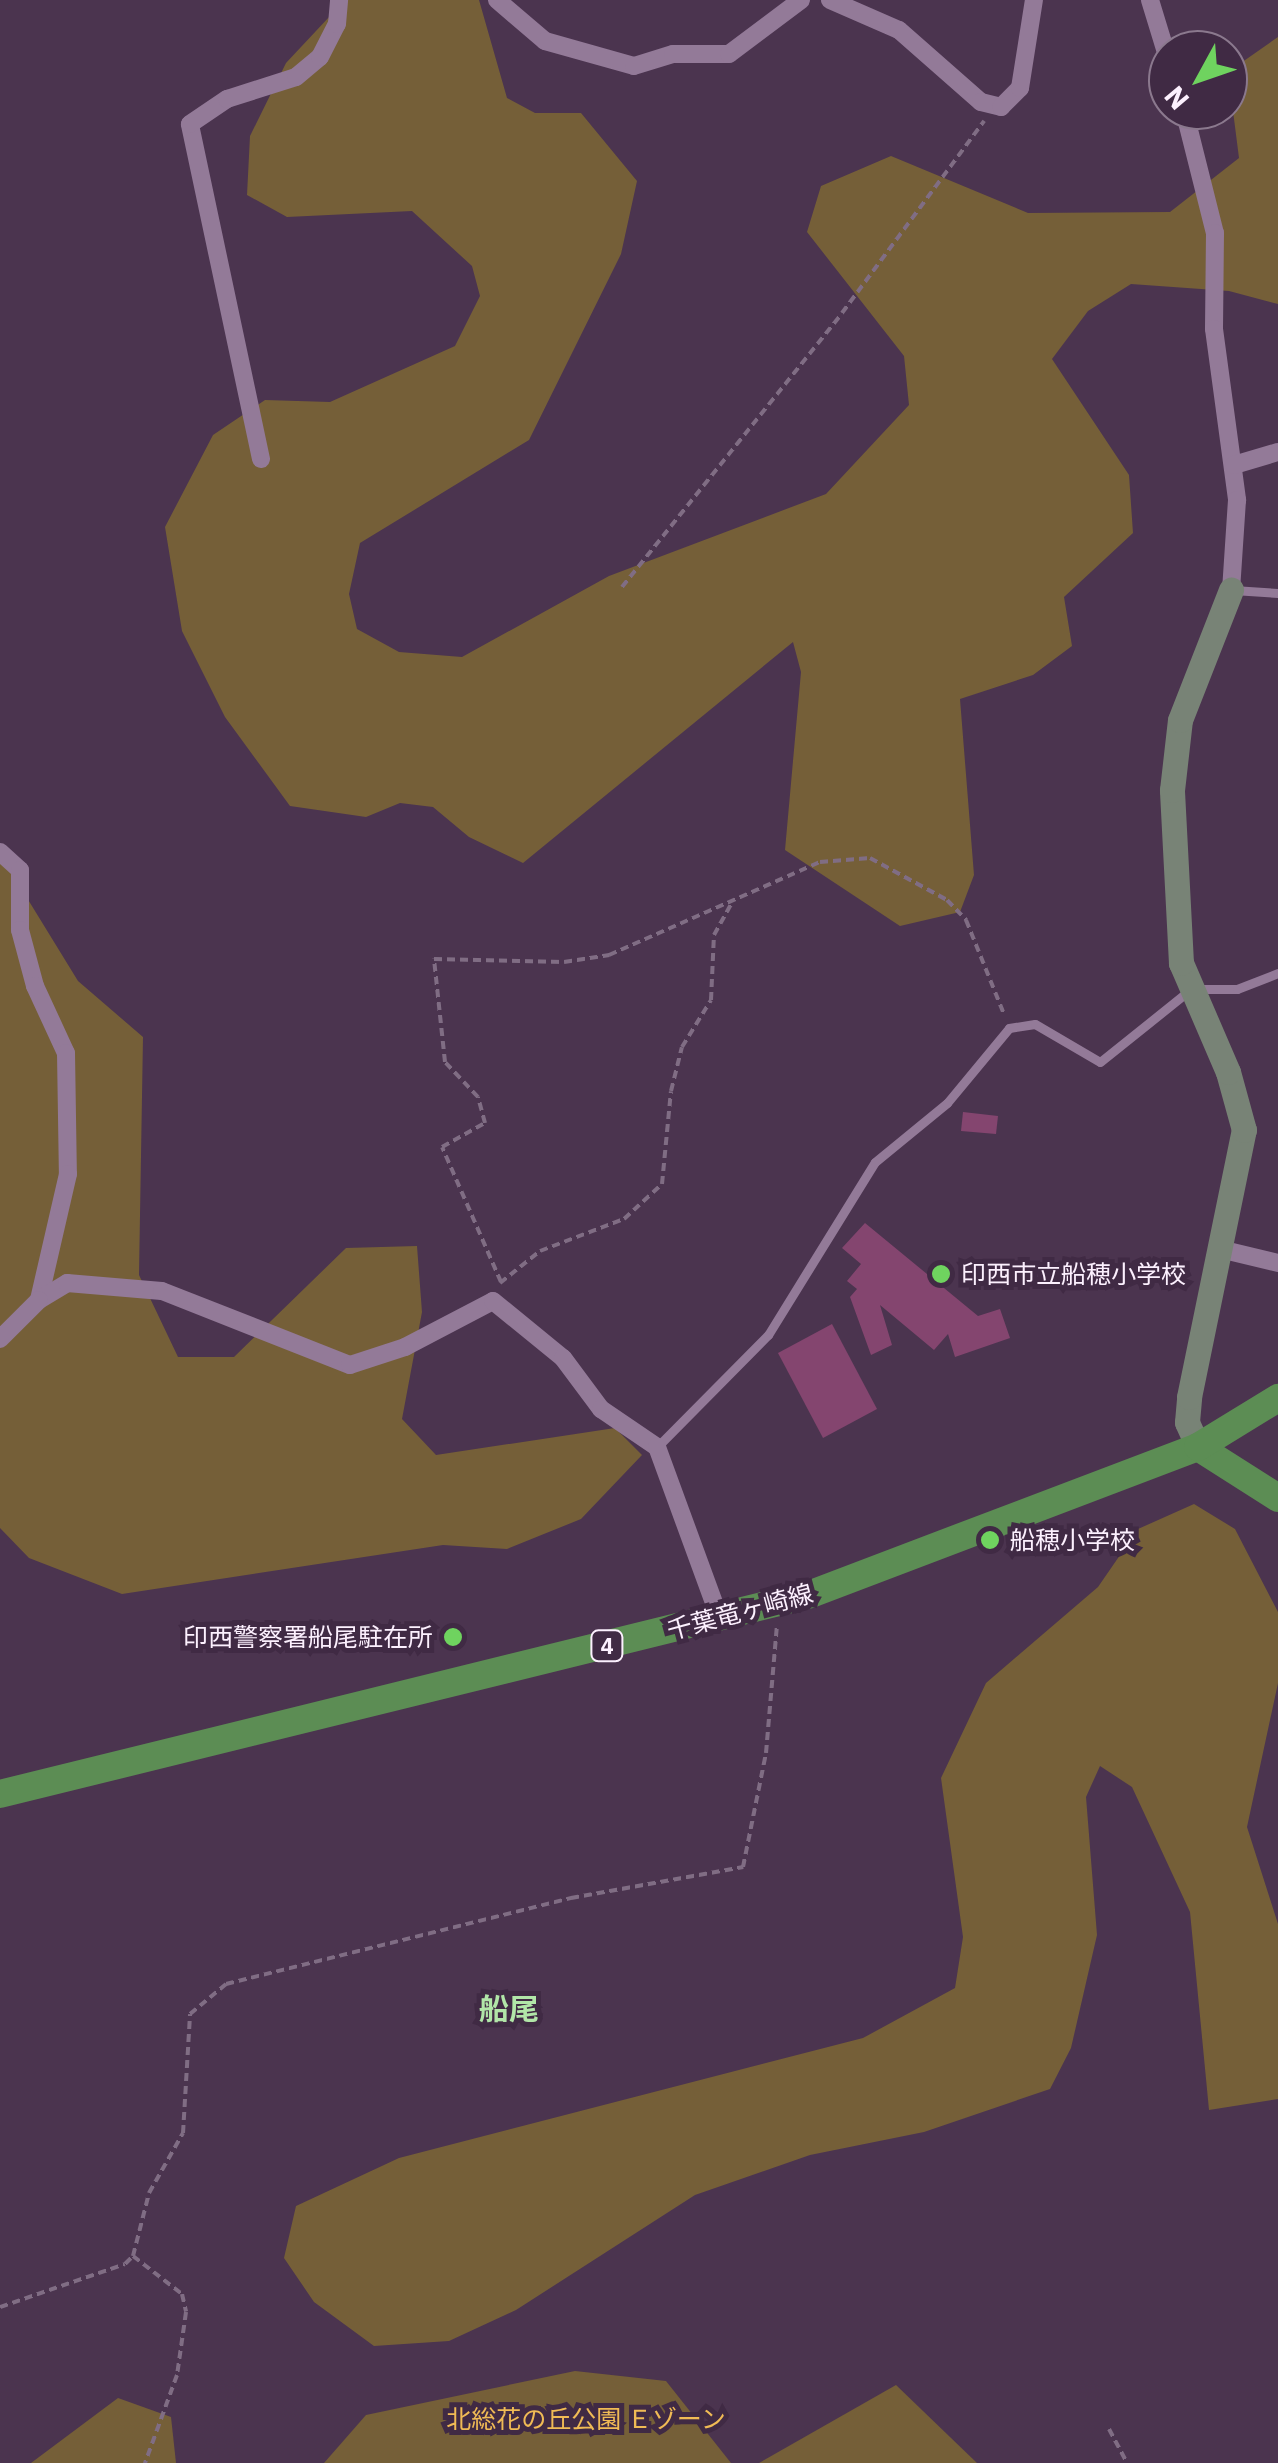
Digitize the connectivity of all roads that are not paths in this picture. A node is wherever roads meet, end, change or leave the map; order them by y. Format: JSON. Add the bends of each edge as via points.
{"nodes":[{"id":1,"x":338,"y":0,"type":"edge"},
{"id":2,"x":497,"y":0,"type":"edge"},
{"id":3,"x":800,"y":0,"type":"edge"},
{"id":4,"x":830,"y":0,"type":"edge"},
{"id":5,"x":1034,"y":0,"type":"edge"},
{"id":6,"x":1144,"y":1,"type":"edge"},
{"id":7,"x":1156,"y":30,"type":"edge"},
{"id":8,"x":1189,"y":130,"type":"edge"},
{"id":9,"x":1278,"y":452,"type":"edge"},
{"id":10,"x":261,"y":459,"type":"dead end"},
{"id":11,"x":1234,"y":465,"type":"junction"},
{"id":12,"x":1231,"y":590,"type":"junction"},
{"id":13,"x":1278,"y":593,"type":"edge"},
{"id":14,"x":0,"y":852,"type":"edge"},
{"id":15,"x":1278,"y":972,"type":"edge"},
{"id":16,"x":1190,"y":989,"type":"junction"},
{"id":17,"x":1224,"y":1250,"type":"junction"},
{"id":18,"x":1278,"y":1263,"type":"edge"},
{"id":19,"x":39,"y":1300,"type":"junction"},
{"id":20,"x":0,"y":1340,"type":"edge"},
{"id":21,"x":1278,"y":1398,"type":"edge"},
{"id":22,"x":657,"y":1447,"type":"junction"},
{"id":23,"x":1198,"y":1447,"type":"junction"},
{"id":24,"x":1278,"y":1498,"type":"edge"},
{"id":25,"x":720,"y":1618,"type":"junction"},
{"id":26,"x":0,"y":1794,"type":"edge"}],
"edges":[{"from":1,"to":10,"type":"street","via":[[337,24],[320,57],[296,77],[227,100],[190,124]]},
{"from":2,"to":3,"type":"street","via":[[545,41],[634,66],[673,54],[729,54]]},
{"from":4,"to":5,"type":"street","via":[[899,30],[981,102],[996,106],[1020,88]]},
{"from":6,"to":7,"type":"street"},
{"from":8,"to":11,"type":"street","via":[[1215,233],[1214,329]]},
{"from":9,"to":11,"type":"street"},
{"from":11,"to":12,"type":"street"},
{"from":12,"to":13,"type":"lane"},
{"from":12,"to":16,"type":"street","via":[[1180,720],[1172,790],[1175,917]]},
{"from":14,"to":19,"type":"street","via":[[20,870],[20,930],[35,986],[66,1053],[68,1174]]},
{"from":15,"to":16,"type":"lane","via":[[1237,989]]},
{"from":16,"to":17,"type":"street","via":[[1228,1072],[1244,1130]]},
{"from":16,"to":22,"type":"lane","via":[[1100,1062],[1035,1024],[1009,1028],[948,1103],[875,1162],[768,1335]]},
{"from":17,"to":18,"type":"street"},
{"from":17,"to":23,"type":"street","via":[[1188,1397],[1187,1422]]},
{"from":19,"to":20,"type":"street"},
{"from":19,"to":22,"type":"street","via":[[67,1284],[162,1291],[350,1365],[406,1347],[493,1302],[563,1358],[601,1408]]},
{"from":21,"to":23,"type":"main road","name":"千葉竜ヶ崎線","number":"4"},
{"from":22,"to":25,"type":"street"},
{"from":23,"to":24,"type":"main road"},
{"from":23,"to":25,"type":"main road","name":"千葉竜ヶ崎線","number":"4","via":[[775,1605]]},
{"from":25,"to":26,"type":"main road","name":"千葉竜ヶ崎線","number":"4"}]}
